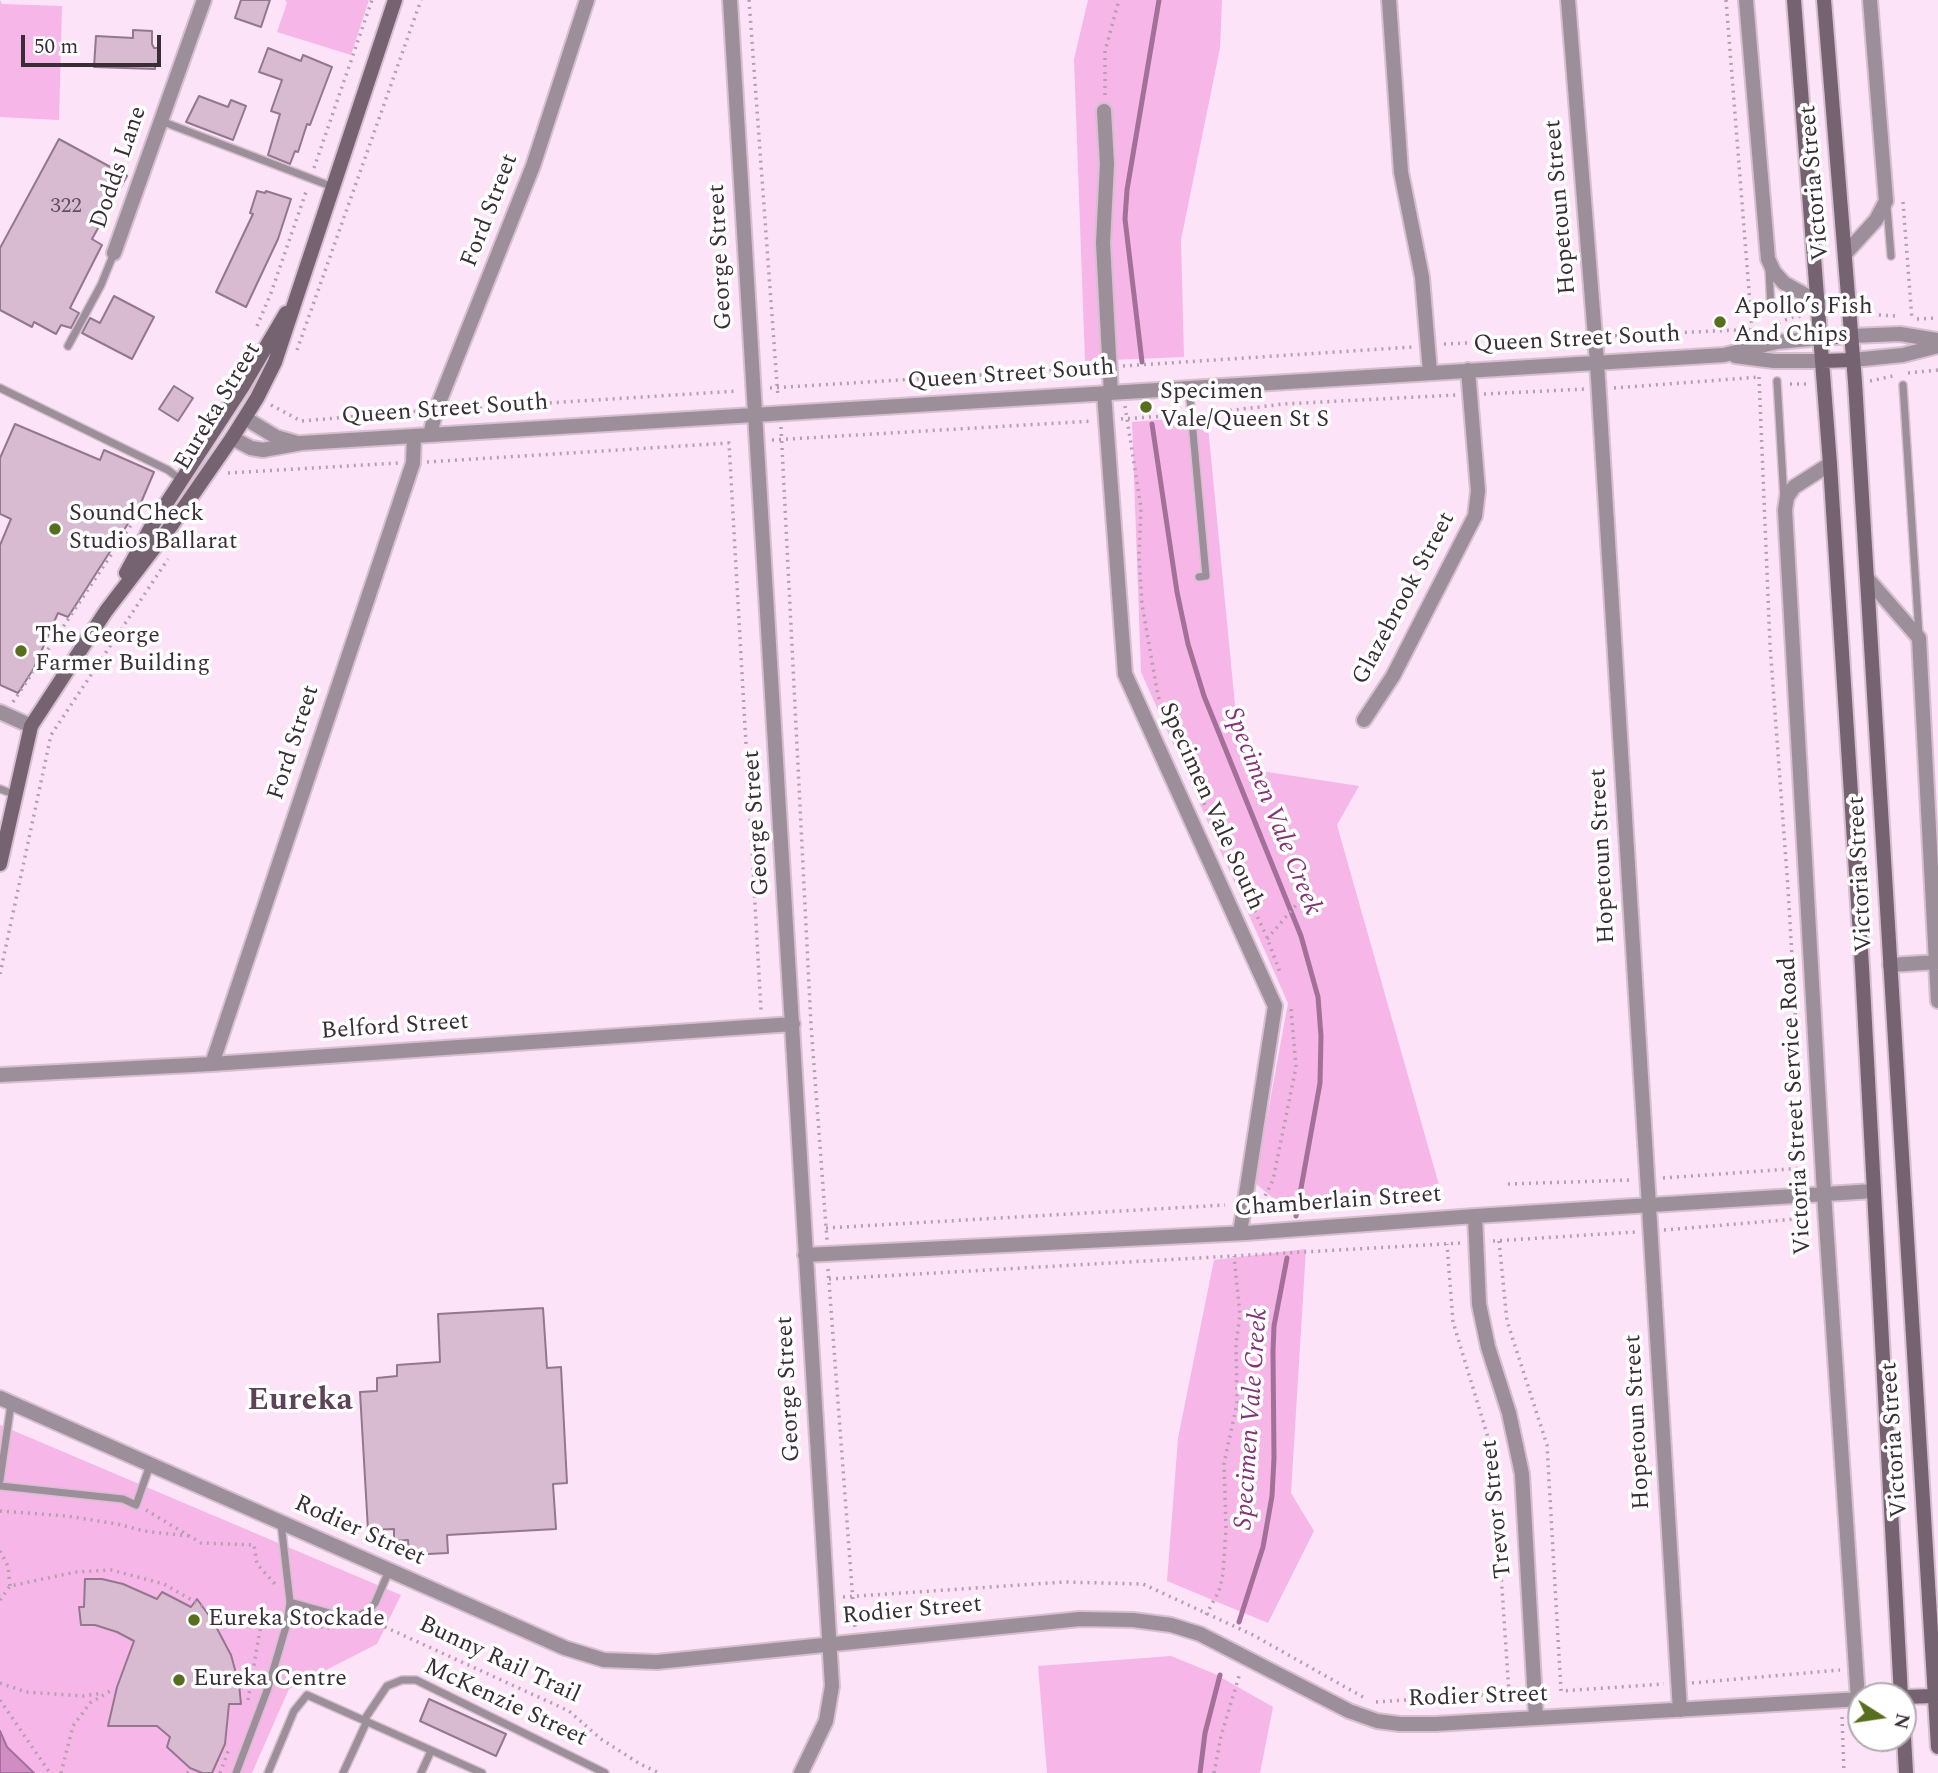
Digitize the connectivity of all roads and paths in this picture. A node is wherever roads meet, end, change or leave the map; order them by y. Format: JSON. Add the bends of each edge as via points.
{"nodes":[{"id":1,"x":204,"y":0,"type":"edge"},
{"id":2,"x":372,"y":0,"type":"edge"},
{"id":3,"x":395,"y":0,"type":"edge"},
{"id":4,"x":587,"y":0,"type":"edge"},
{"id":5,"x":730,"y":0,"type":"edge"},
{"id":6,"x":749,"y":0,"type":"edge"},
{"id":7,"x":1119,"y":0,"type":"edge"},
{"id":8,"x":1389,"y":0,"type":"edge"},
{"id":9,"x":1568,"y":0,"type":"edge"},
{"id":10,"x":1726,"y":0,"type":"edge"},
{"id":11,"x":1746,"y":0,"type":"edge"},
{"id":12,"x":1794,"y":0,"type":"edge"},
{"id":13,"x":1824,"y":0,"type":"edge"},
{"id":14,"x":1870,"y":0,"type":"edge"},
{"id":15,"x":1104,"y":111,"type":"joint"},
{"id":16,"x":160,"y":121,"type":"junction"},
{"id":17,"x":311,"y":178,"type":"junction"},
{"id":18,"x":333,"y":187,"type":"junction"},
{"id":19,"x":1886,"y":196,"type":"junction"},
{"id":20,"x":114,"y":253,"type":"joint"},
{"id":21,"x":1845,"y":254,"type":"junction"},
{"id":22,"x":1891,"y":256,"type":"dead end"},
{"id":23,"x":1768,"y":259,"type":"junction"},
{"id":24,"x":301,"y":282,"type":"junction"},
{"id":25,"x":1818,"y":302,"type":"junction"},
{"id":26,"x":1771,"y":310,"type":"dead end"},
{"id":27,"x":1912,"y":318,"type":"dead end"},
{"id":28,"x":1938,"y":318,"type":"edge"},
{"id":29,"x":256,"y":329,"type":"dead end"},
{"id":30,"x":1851,"y":336,"type":"junction"},
{"id":31,"x":1595,"y":337,"type":"junction"},
{"id":32,"x":1821,"y":338,"type":"junction"},
{"id":33,"x":1938,"y":340,"type":"edge"},
{"id":34,"x":1429,"y":345,"type":"junction"},
{"id":35,"x":68,"y":346,"type":"dead end"},
{"id":36,"x":1938,"y":346,"type":"edge"},
{"id":37,"x":1724,"y":355,"type":"junction"},
{"id":38,"x":1853,"y":360,"type":"junction"},
{"id":39,"x":1822,"y":361,"type":"junction"},
{"id":40,"x":1597,"y":362,"type":"junction"},
{"id":41,"x":1114,"y":366,"type":"junction"},
{"id":42,"x":1468,"y":370,"type":"junction"},
{"id":43,"x":1938,"y":370,"type":"edge"},
{"id":44,"x":1916,"y":371,"type":"dead end"},
{"id":45,"x":1430,"y":372,"type":"junction"},
{"id":46,"x":1777,"y":381,"type":"dead end"},
{"id":47,"x":1903,"y":385,"type":"dead end"},
{"id":48,"x":0,"y":388,"type":"edge"},
{"id":49,"x":778,"y":388,"type":"junction"},
{"id":50,"x":1189,"y":388,"type":"junction"},
{"id":51,"x":1599,"y":389,"type":"junction"},
{"id":52,"x":752,"y":390,"type":"junction"},
{"id":53,"x":1107,"y":393,"type":"junction"},
{"id":54,"x":1470,"y":394,"type":"junction"},
{"id":55,"x":257,"y":398,"type":"junction"},
{"id":56,"x":436,"y":410,"type":"junction"},
{"id":57,"x":779,"y":413,"type":"junction"},
{"id":58,"x":1192,"y":414,"type":"junction"},
{"id":59,"x":754,"y":415,"type":"junction"},
{"id":60,"x":245,"y":418,"type":"junction"},
{"id":61,"x":1128,"y":418,"type":"junction"},
{"id":62,"x":1105,"y":420,"type":"junction"},
{"id":63,"x":216,"y":428,"type":"junction"},
{"id":64,"x":430,"y":435,"type":"junction"},
{"id":65,"x":414,"y":436,"type":"junction"},
{"id":66,"x":232,"y":438,"type":"junction"},
{"id":67,"x":782,"y":439,"type":"junction"},
{"id":68,"x":756,"y":442,"type":"junction"},
{"id":69,"x":302,"y":443,"type":"junction"},
{"id":70,"x":413,"y":463,"type":"junction"},
{"id":71,"x":1830,"y":464,"type":"junction"},
{"id":72,"x":226,"y":473,"type":"dead end"},
{"id":73,"x":182,"y":480,"type":"junction"},
{"id":74,"x":1785,"y":510,"type":"junction"},
{"id":75,"x":140,"y":511,"type":"dead end"},
{"id":76,"x":172,"y":553,"type":"dead end"},
{"id":77,"x":1199,"y":577,"type":"dead end"},
{"id":78,"x":1867,"y":578,"type":"junction"},
{"id":79,"x":106,"y":611,"type":"junction"},
{"id":80,"x":1919,"y":638,"type":"junction"},
{"id":81,"x":2,"y":713,"type":"edge"},
{"id":82,"x":1364,"y":720,"type":"dead end"},
{"id":83,"x":32,"y":726,"type":"junction"},
{"id":84,"x":1175,"y":742,"type":"dead end"},
{"id":85,"x":1181,"y":754,"type":"dead end"},
{"id":86,"x":0,"y":789,"type":"edge"},
{"id":87,"x":16,"y":795,"type":"junction"},
{"id":88,"x":0,"y":864,"type":"edge"},
{"id":89,"x":1302,"y":898,"type":"dead end"},
{"id":90,"x":1267,"y":940,"type":"junction"},
{"id":91,"x":1937,"y":962,"type":"edge"},
{"id":92,"x":1890,"y":965,"type":"junction"},
{"id":93,"x":0,"y":974,"type":"edge"},
{"id":94,"x":1283,"y":982,"type":"dead end"},
{"id":95,"x":1938,"y":1001,"type":"edge"},
{"id":96,"x":1290,"y":1006,"type":"dead end"},
{"id":97,"x":793,"y":1024,"type":"junction"},
{"id":98,"x":762,"y":1026,"type":"junction"},
{"id":99,"x":212,"y":1064,"type":"junction"},
{"id":100,"x":0,"y":1075,"type":"edge"},
{"id":101,"x":1647,"y":1179,"type":"junction"},
{"id":102,"x":1508,"y":1184,"type":"dead end"},
{"id":103,"x":1874,"y":1191,"type":"junction"},
{"id":104,"x":1824,"y":1193,"type":"junction"},
{"id":105,"x":1648,"y":1204,"type":"junction"},
{"id":106,"x":1224,"y":1205,"type":"dead end"},
{"id":107,"x":1258,"y":1208,"type":"dead end"},
{"id":108,"x":1475,"y":1216,"type":"junction"},
{"id":109,"x":1808,"y":1218,"type":"dead end"},
{"id":110,"x":826,"y":1228,"type":"junction"},
{"id":111,"x":1650,"y":1231,"type":"junction"},
{"id":112,"x":1240,"y":1233,"type":"junction"},
{"id":113,"x":1475,"y":1242,"type":"junction"},
{"id":114,"x":1447,"y":1244,"type":"junction"},
{"id":115,"x":827,"y":1254,"type":"junction"},
{"id":116,"x":805,"y":1255,"type":"junction"},
{"id":117,"x":1234,"y":1256,"type":"junction"},
{"id":118,"x":829,"y":1279,"type":"junction"},
{"id":119,"x":6,"y":1400,"type":"edge"},
{"id":120,"x":150,"y":1465,"type":"junction"},
{"id":121,"x":0,"y":1480,"type":"edge"},
{"id":122,"x":0,"y":1486,"type":"edge"},
{"id":123,"x":136,"y":1505,"type":"junction"},
{"id":124,"x":0,"y":1511,"type":"edge"},
{"id":125,"x":281,"y":1522,"type":"junction"},
{"id":126,"x":190,"y":1536,"type":"junction"},
{"id":127,"x":0,"y":1551,"type":"edge"},
{"id":128,"x":389,"y":1571,"type":"junction"},
{"id":129,"x":1933,"y":1580,"type":"edge"},
{"id":130,"x":10,"y":1586,"type":"junction"},
{"id":131,"x":0,"y":1600,"type":"edge"},
{"id":132,"x":290,"y":1602,"type":"junction"},
{"id":133,"x":262,"y":1618,"type":"junction"},
{"id":134,"x":369,"y":1620,"type":"dead end"},
{"id":135,"x":286,"y":1623,"type":"junction"},
{"id":136,"x":340,"y":1629,"type":"dead end"},
{"id":137,"x":1200,"y":1634,"type":"junction"},
{"id":138,"x":856,"y":1640,"type":"junction"},
{"id":139,"x":828,"y":1643,"type":"junction"},
{"id":140,"x":1240,"y":1673,"type":"dead end"},
{"id":141,"x":1858,"y":1682,"type":"edge"},
{"id":142,"x":1901,"y":1682,"type":"edge"},
{"id":143,"x":1677,"y":1683,"type":"junction"},
{"id":144,"x":0,"y":1684,"type":"edge"},
{"id":145,"x":112,"y":1690,"type":"dead end"},
{"id":146,"x":1561,"y":1691,"type":"dead end"},
{"id":147,"x":103,"y":1693,"type":"junction"},
{"id":148,"x":1509,"y":1693,"type":"dead end"},
{"id":149,"x":1917,"y":1696,"type":"edge"},
{"id":150,"x":1934,"y":1696,"type":"junction"},
{"id":151,"x":0,"y":1700,"type":"edge"},
{"id":152,"x":1847,"y":1700,"type":"edge"},
{"id":153,"x":1841,"y":1701,"type":"junction"},
{"id":154,"x":246,"y":1709,"type":"dead end"},
{"id":155,"x":1680,"y":1710,"type":"junction"},
{"id":156,"x":1536,"y":1718,"type":"junction"},
{"id":157,"x":365,"y":1720,"type":"junction"},
{"id":158,"x":1938,"y":1740,"type":"edge"},
{"id":159,"x":230,"y":1748,"type":"dead end"},
{"id":160,"x":431,"y":1751,"type":"junction"},
{"id":161,"x":1905,"y":1752,"type":"edge"},
{"id":162,"x":192,"y":1769,"type":"dead end"},
{"id":163,"x":50,"y":1773,"type":"edge"},
{"id":164,"x":61,"y":1773,"type":"edge"},
{"id":165,"x":187,"y":1773,"type":"edge"},
{"id":166,"x":219,"y":1773,"type":"edge"},
{"id":167,"x":236,"y":1773,"type":"edge"},
{"id":168,"x":268,"y":1773,"type":"edge"},
{"id":169,"x":343,"y":1773,"type":"edge"},
{"id":170,"x":421,"y":1773,"type":"edge"},
{"id":171,"x":482,"y":1773,"type":"edge"},
{"id":172,"x":605,"y":1773,"type":"edge"},
{"id":173,"x":659,"y":1773,"type":"edge"},
{"id":174,"x":801,"y":1773,"type":"edge"},
{"id":175,"x":1214,"y":1773,"type":"edge"},
{"id":176,"x":1844,"y":1773,"type":"edge"},
{"id":177,"x":1906,"y":1773,"type":"edge"}],
"edges":[{"from":1,"to":16,"type":"street","name":"Dodds Lane"},
{"from":2,"to":17,"type":"path"},
{"from":3,"to":18,"type":"main road","name":"Eureka Street"},
{"from":4,"to":56,"type":"street","name":"Ford Street","via":[[533,166]]},
{"from":5,"to":52,"type":"street","name":"George Street"},
{"from":6,"to":49,"type":"path"},
{"from":7,"to":15,"type":"path","via":[[1105,51]]},
{"from":8,"to":34,"type":"street","via":[[1401,172],[1422,277]]},
{"from":9,"to":31,"type":"street","name":"Hopetoun Street"},
{"from":10,"to":31,"type":"path","via":[[1752,329]]},
{"from":11,"to":23,"type":"street"},
{"from":12,"to":25,"type":"main road","name":"Victoria Street"},
{"from":13,"to":21,"type":"main road","name":"Victoria Street"},
{"from":14,"to":19,"type":"street"},
{"from":15,"to":41,"type":"street","name":"Specimen Vale South","via":[[1103,243]]},
{"from":16,"to":17,"type":"lane"},
{"from":16,"to":20,"type":"street","name":"Dodds Lane"},
{"from":17,"to":18,"type":"lane"},
{"from":17,"to":29,"type":"path"},
{"from":18,"to":24,"type":"main road","name":"Eureka Street"},
{"from":19,"to":21,"type":"street","via":[[1876,220]]},
{"from":19,"to":22,"type":"lane"},
{"from":20,"to":35,"type":"lane","name":"Dodds Lane"},
{"from":21,"to":30,"type":"main road","name":"Victoria Street"},
{"from":23,"to":25,"type":"street","via":[[1784,283]]},
{"from":23,"to":26,"type":"lane"},
{"from":24,"to":55,"type":"main road","name":"Eureka Street","via":[[283,343]]},
{"from":24,"to":63,"type":"main road","name":"Eureka Street"},
{"from":25,"to":32,"type":"main road","name":"Victoria Street"},
{"from":27,"to":28,"type":"path"},
{"from":30,"to":32,"type":"main road"},
{"from":30,"to":33,"type":"street","via":[[1900,334]]},
{"from":30,"to":38,"type":"main road","name":"Victoria Street"},
{"from":31,"to":34,"type":"path"},
{"from":31,"to":40,"type":"street","name":"Hopetoun Street"},
{"from":32,"to":37,"type":"street","name":"Queen Street South","via":[[1777,342]]},
{"from":32,"to":39,"type":"main road","name":"Victoria Street"},
{"from":34,"to":41,"type":"path"},
{"from":34,"to":45,"type":"street"},
{"from":36,"to":38,"type":"street"},
{"from":37,"to":39,"type":"street","name":"Queen Street South"},
{"from":37,"to":40,"type":"street","name":"Queen Street South"},
{"from":38,"to":39,"type":"main road","name":"Queen Street South"},
{"from":38,"to":78,"type":"main road","name":"Victoria Street"},
{"from":39,"to":71,"type":"main road","name":"Victoria Street"},
{"from":40,"to":42,"type":"street","name":"Queen Street South"},
{"from":40,"to":51,"type":"street","name":"Hopetoun Street"},
{"from":41,"to":49,"type":"path"},
{"from":41,"to":53,"type":"street","name":"Specimen Vale South"},
{"from":42,"to":45,"type":"street","name":"Queen Street South"},
{"from":42,"to":54,"type":"street","name":"Glazebrook Street"},
{"from":43,"to":44,"type":"path"},
{"from":45,"to":50,"type":"street","name":"Queen Street South"},
{"from":46,"to":74,"type":"lane","name":"Victoria Street Service Road"},
{"from":47,"to":80,"type":"lane"},
{"from":48,"to":73,"type":"lane"},
{"from":49,"to":52,"type":"path"},
{"from":49,"to":57,"type":"path"},
{"from":50,"to":53,"type":"street","name":"Queen Street South"},
{"from":50,"to":58,"type":"lane"},
{"from":51,"to":54,"type":"path"},
{"from":51,"to":101,"type":"street","name":"Hopetoun Street"},
{"from":51,"to":101,"type":"path","via":[[1759,377],[1770,645],[1804,1168]]},
{"from":52,"to":56,"type":"path"},
{"from":52,"to":59,"type":"street","name":"George Street"},
{"from":53,"to":57,"type":"street","name":"Queen Street South"},
{"from":53,"to":62,"type":"street","name":"Specimen Vale South"},
{"from":54,"to":58,"type":"path"},
{"from":54,"to":82,"type":"street","name":"Glazebrook Street","via":[[1478,491],[1475,516],[1393,676]]},
{"from":55,"to":56,"type":"path","via":[[301,421]]},
{"from":55,"to":60,"type":"main road","name":"Eureka Street"},
{"from":56,"to":64,"type":"street","name":"Ford Street"},
{"from":57,"to":59,"type":"street","name":"Queen Street South"},
{"from":57,"to":67,"type":"path"},
{"from":58,"to":61,"type":"path"},
{"from":58,"to":77,"type":"lane","via":[[1206,576]]},
{"from":59,"to":64,"type":"street","name":"Queen Street South"},
{"from":59,"to":68,"type":"street","name":"George Street"},
{"from":60,"to":63,"type":"main road"},
{"from":60,"to":66,"type":"main road","name":"Eureka Street"},
{"from":60,"to":69,"type":"street","name":"Queen Street South","via":[[276,436]]},
{"from":61,"to":62,"type":"path"},
{"from":61,"to":84,"type":"path","via":[[1141,508],[1142,604],[1158,696]]},
{"from":62,"to":67,"type":"path"},
{"from":62,"to":112,"type":"street","name":"Specimen Vale South","via":[[1125,674],[1275,1006]]},
{"from":63,"to":66,"type":"main road"},
{"from":63,"to":73,"type":"main road","name":"Eureka Street"},
{"from":64,"to":65,"type":"street","name":"Queen Street South"},
{"from":65,"to":69,"type":"street","name":"Queen Street South"},
{"from":65,"to":70,"type":"street","name":"Ford Street"},
{"from":66,"to":69,"type":"street","name":"Queen Street South","via":[[263,450]]},
{"from":66,"to":79,"type":"main road","name":"Eureka Street"},
{"from":67,"to":68,"type":"path"},
{"from":67,"to":110,"type":"path","via":[[811,1025]]},
{"from":68,"to":97,"type":"street","name":"George Street"},
{"from":70,"to":72,"type":"path"},
{"from":70,"to":98,"type":"path","via":[[729,443]]},
{"from":70,"to":99,"type":"street","name":"Ford Street"},
{"from":71,"to":74,"type":"street","via":[[1794,487]]},
{"from":71,"to":103,"type":"main road","name":"Victoria Street"},
{"from":73,"to":79,"type":"main road","name":"Eureka Street"},
{"from":74,"to":104,"type":"street","name":"Victoria Street Service Road"},
{"from":75,"to":81,"type":"path"},
{"from":76,"to":93,"type":"path","via":[[51,735]]},
{"from":78,"to":80,"type":"street"},
{"from":78,"to":92,"type":"main road","name":"Victoria Street"},
{"from":79,"to":83,"type":"main road","name":"Eureka Street"},
{"from":80,"to":91,"type":"street"},
{"from":81,"to":83,"type":"street"},
{"from":83,"to":87,"type":"main road","name":"Eureka Street"},
{"from":85,"to":90,"type":"path"},
{"from":86,"to":87,"type":"lane"},
{"from":87,"to":88,"type":"main road","name":"Eureka Street"},
{"from":89,"to":90,"type":"path"},
{"from":90,"to":94,"type":"path"},
{"from":91,"to":92,"type":"street"},
{"from":91,"to":95,"type":"street"},
{"from":92,"to":129,"type":"main road","name":"Victoria Street"},
{"from":96,"to":107,"type":"path","via":[[1296,1067],[1273,1180]]},
{"from":97,"to":98,"type":"street","name":"Belford Street"},
{"from":97,"to":116,"type":"street","name":"George Street"},
{"from":98,"to":99,"type":"street","name":"Belford Street"},
{"from":99,"to":100,"type":"street","name":"Belford Street"},
{"from":101,"to":102,"type":"path"},
{"from":101,"to":105,"type":"street","name":"Hopetoun Street"},
{"from":103,"to":104,"type":"street","name":"Chamberlain Street"},
{"from":103,"to":142,"type":"main road","name":"Victoria Street"},
{"from":104,"to":105,"type":"street","name":"Chamberlain Street"},
{"from":104,"to":141,"type":"street","name":"Victoria Street Service Road"},
{"from":105,"to":108,"type":"street","name":"Chamberlain Street"},
{"from":105,"to":111,"type":"street","name":"Hopetoun Street"},
{"from":106,"to":110,"type":"path"},
{"from":108,"to":112,"type":"street","name":"Chamberlain Street"},
{"from":108,"to":113,"type":"street","name":"Trevor Street"},
{"from":109,"to":111,"type":"path"},
{"from":110,"to":115,"type":"path"},
{"from":111,"to":113,"type":"path"},
{"from":111,"to":143,"type":"street","name":"Hopetoun Street"},
{"from":112,"to":115,"type":"street","name":"Chamberlain Street"},
{"from":113,"to":114,"type":"path"},
{"from":113,"to":156,"type":"street","name":"Trevor Street","via":[[1481,1317],[1510,1413],[1522,1475]]},
{"from":114,"to":117,"type":"path"},
{"from":114,"to":148,"type":"path","via":[[1453,1322],[1493,1454]]},
{"from":115,"to":116,"type":"street","name":"Chamberlain Street"},
{"from":115,"to":118,"type":"path"},
{"from":116,"to":139,"type":"street","name":"George Street"},
{"from":117,"to":118,"type":"path"},
{"from":117,"to":137,"type":"path","via":[[1240,1315],[1237,1404],[1224,1463],[1223,1574]]},
{"from":118,"to":138,"type":"path"},
{"from":119,"to":120,"type":"street","name":"Rodier Street"},
{"from":119,"to":121,"type":"lane"},
{"from":120,"to":123,"type":"lane"},
{"from":120,"to":125,"type":"street","name":"Rodier Street"},
{"from":122,"to":123,"type":"lane","via":[[123,1499]]},
{"from":123,"to":126,"type":"path"},
{"from":124,"to":126,"type":"path","via":[[67,1516]]},
{"from":125,"to":128,"type":"street","name":"Rodier Street"},
{"from":125,"to":132,"type":"lane"},
{"from":126,"to":132,"type":"path","via":[[201,1543],[254,1545],[257,1564]]},
{"from":127,"to":130,"type":"path","via":[[8,1566]]},
{"from":128,"to":132,"type":"lane","via":[[375,1602],[357,1616]]},
{"from":128,"to":139,"type":"street","name":"Rodier Street","via":[[565,1648],[604,1660],[657,1662]]},
{"from":129,"to":150,"type":"main road","name":"Victoria Street"},
{"from":130,"to":131,"type":"path"},
{"from":130,"to":133,"type":"path","via":[[76,1572],[111,1570],[164,1584],[207,1609]]},
{"from":132,"to":135,"type":"lane"},
{"from":133,"to":135,"type":"path"},
{"from":133,"to":154,"type":"path"},
{"from":134,"to":173,"type":"path","name":"Bunny Rail Trail","via":[[569,1711],[601,1739]]},
{"from":135,"to":136,"type":"path"},
{"from":135,"to":167,"type":"lane"},
{"from":137,"to":138,"type":"street","name":"Rodier Street","via":[[1154,1622],[1080,1619]]},
{"from":137,"to":156,"type":"street","name":"Rodier Street","via":[[1332,1703],[1377,1721],[1419,1725]]},
{"from":138,"to":139,"type":"street","name":"Rodier Street"},
{"from":139,"to":174,"type":"street","name":"George Street","via":[[830,1705]]},
{"from":140,"to":175,"type":"path"},
{"from":143,"to":146,"type":"path"},
{"from":143,"to":153,"type":"path","via":[[1840,1671]]},
{"from":143,"to":155,"type":"street","name":"Hopetoun Street"},
{"from":144,"to":147,"type":"path","via":[[26,1692]]},
{"from":145,"to":147,"type":"path"},
{"from":147,"to":164,"type":"path","via":[[73,1726]]},
{"from":149,"to":150,"type":"main road"},
{"from":150,"to":158,"type":"main road","name":"Victoria Street"},
{"from":151,"to":163,"type":"path"},
{"from":152,"to":153,"type":"street","name":"Rodier Street"},
{"from":153,"to":155,"type":"street","name":"Rodier Street"},
{"from":153,"to":176,"type":"path"},
{"from":155,"to":156,"type":"street","name":"Rodier Street"},
{"from":157,"to":160,"type":"lane"},
{"from":157,"to":168,"type":"lane","via":[[307,1695],[294,1711]]},
{"from":157,"to":169,"type":"lane","name":"McKenzie Street"},
{"from":157,"to":172,"type":"lane","name":"McKenzie Street","via":[[384,1688],[412,1679]]},
{"from":159,"to":166,"type":"path"},
{"from":160,"to":170,"type":"lane"},
{"from":160,"to":171,"type":"lane"},
{"from":161,"to":177,"type":"main road"},
{"from":162,"to":165,"type":"path"}]}
